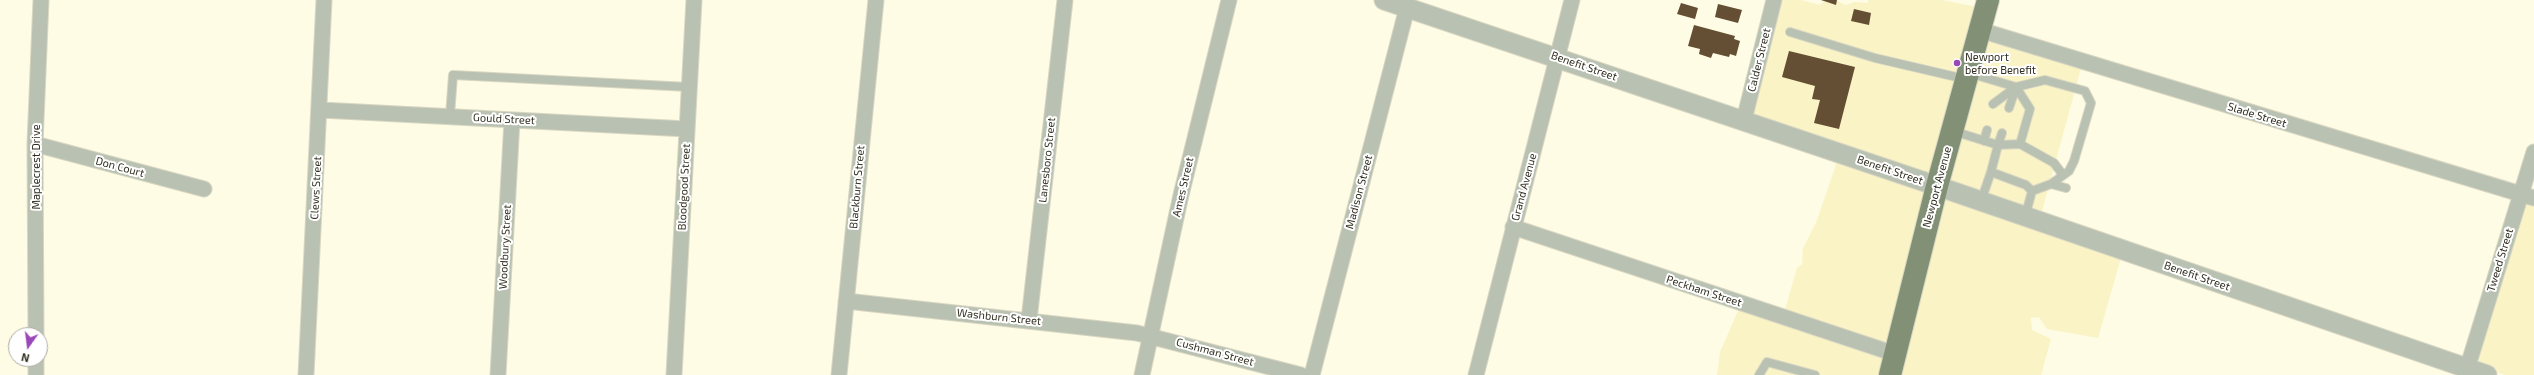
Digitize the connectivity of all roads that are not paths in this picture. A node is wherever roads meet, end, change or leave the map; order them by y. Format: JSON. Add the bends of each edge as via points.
{"nodes":[{"id":1,"x":41,"y":0,"type":"edge"},
{"id":2,"x":324,"y":0,"type":"edge"},
{"id":3,"x":694,"y":0,"type":"edge"},
{"id":4,"x":876,"y":0,"type":"edge"},
{"id":5,"x":1065,"y":0,"type":"edge"},
{"id":6,"x":1229,"y":0,"type":"edge"},
{"id":7,"x":1384,"y":0,"type":"edge"},
{"id":8,"x":1572,"y":0,"type":"edge"},
{"id":9,"x":1774,"y":0,"type":"edge"},
{"id":10,"x":1988,"y":0,"type":"edge"},
{"id":11,"x":1407,"y":8,"type":"junction"},
{"id":12,"x":1980,"y":30,"type":"junction"},
{"id":13,"x":1790,"y":32,"type":"dead end"},
{"id":14,"x":1558,"y":57,"type":"junction"},
{"id":15,"x":1967,"y":76,"type":"junction"},
{"id":16,"x":689,"y":87,"type":"junction"},
{"id":17,"x":2016,"y":87,"type":"junction"},
{"id":18,"x":1993,"y":104,"type":"dead end"},
{"id":19,"x":2009,"y":108,"type":"dead end"},
{"id":20,"x":321,"y":110,"type":"junction"},
{"id":21,"x":450,"y":116,"type":"junction"},
{"id":22,"x":512,"y":120,"type":"junction"},
{"id":23,"x":1744,"y":120,"type":"junction"},
{"id":24,"x":687,"y":129,"type":"junction"},
{"id":25,"x":1987,"y":130,"type":"dead end"},
{"id":26,"x":1952,"y":131,"type":"junction"},
{"id":27,"x":2002,"y":133,"type":"dead end"},
{"id":28,"x":1984,"y":141,"type":"junction"},
{"id":29,"x":35,"y":144,"type":"junction"},
{"id":30,"x":2020,"y":144,"type":"junction"},
{"id":31,"x":1998,"y":145,"type":"junction"},
{"id":32,"x":2534,"y":152,"type":"edge"},
{"id":33,"x":1991,"y":172,"type":"junction"},
{"id":34,"x":2063,"y":175,"type":"junction"},
{"id":35,"x":2051,"y":184,"type":"junction"},
{"id":36,"x":1937,"y":186,"type":"junction"},
{"id":37,"x":2066,"y":188,"type":"dead end"},
{"id":38,"x":204,"y":189,"type":"dead end"},
{"id":39,"x":2032,"y":191,"type":"junction"},
{"id":40,"x":2527,"y":196,"type":"edge"},
{"id":41,"x":1981,"y":201,"type":"junction"},
{"id":42,"x":2025,"y":217,"type":"junction"},
{"id":43,"x":1513,"y":227,"type":"junction"},
{"id":44,"x":846,"y":301,"type":"junction"},
{"id":45,"x":1029,"y":320,"type":"junction"},
{"id":46,"x":36,"y":327,"type":"edge"},
{"id":47,"x":1152,"y":336,"type":"junction"},
{"id":48,"x":1895,"y":354,"type":"junction"},
{"id":49,"x":2467,"y":369,"type":"junction"},
{"id":50,"x":306,"y":375,"type":"edge"},
{"id":51,"x":498,"y":375,"type":"edge"},
{"id":52,"x":674,"y":375,"type":"edge"},
{"id":53,"x":839,"y":375,"type":"edge"},
{"id":54,"x":1142,"y":375,"type":"edge"},
{"id":55,"x":1302,"y":375,"type":"edge"},
{"id":56,"x":1312,"y":375,"type":"edge"},
{"id":57,"x":1476,"y":375,"type":"edge"},
{"id":58,"x":1759,"y":375,"type":"edge"},
{"id":59,"x":1815,"y":375,"type":"edge"},
{"id":60,"x":1890,"y":375,"type":"edge"},
{"id":61,"x":2487,"y":375,"type":"edge"}],
"edges":[{"from":1,"to":29,"type":"street","name":"Maplecrest Drive"},
{"from":2,"to":20,"type":"street","name":"Clews Street"},
{"from":3,"to":16,"type":"street","name":"Bloodgood Street"},
{"from":4,"to":44,"type":"street","name":"Blackburn Street"},
{"from":5,"to":45,"type":"street","name":"Lanesboro Street"},
{"from":6,"to":47,"type":"street","name":"Ames Street","via":[[1181,195]]},
{"from":7,"to":11,"type":"street","name":"Benefit Street"},
{"from":8,"to":14,"type":"street","name":"Grand Avenue"},
{"from":9,"to":23,"type":"street","name":"Calder Street"},
{"from":10,"to":12,"type":"main road","name":"Newport Avenue"},
{"from":11,"to":14,"type":"street","name":"Benefit Street"},
{"from":11,"to":56,"type":"street","name":"Madison Street"},
{"from":12,"to":15,"type":"main road","name":"Newport Avenue"},
{"from":12,"to":40,"type":"street","name":"Slade Street"},
{"from":13,"to":15,"type":"lane","via":[[1875,58]]},
{"from":14,"to":23,"type":"street","name":"Benefit Street"},
{"from":14,"to":43,"type":"street","name":"Grand Avenue"},
{"from":15,"to":17,"type":"lane"},
{"from":15,"to":26,"type":"main road","name":"Newport Avenue"},
{"from":16,"to":21,"type":"lane","via":[[453,75]]},
{"from":16,"to":24,"type":"street","name":"Bloodgood Street"},
{"from":17,"to":18,"type":"lane"},
{"from":17,"to":19,"type":"lane"},
{"from":17,"to":30,"type":"lane","via":[[2030,109]]},
{"from":17,"to":34,"type":"lane","via":[[2044,80],[2085,91],[2091,103],[2074,161],[2069,171]]},
{"from":20,"to":21,"type":"street","name":"Gould Street"},
{"from":20,"to":50,"type":"street","name":"Clews Street"},
{"from":21,"to":22,"type":"street","name":"Gould Street"},
{"from":22,"to":24,"type":"street","name":"Gould Street"},
{"from":22,"to":51,"type":"street","name":"Woodbury Street"},
{"from":23,"to":36,"type":"street","name":"Benefit Street"},
{"from":24,"to":52,"type":"street","name":"Bloodgood Street"},
{"from":25,"to":28,"type":"lane"},
{"from":26,"to":28,"type":"lane"},
{"from":26,"to":36,"type":"main road","name":"Newport Avenue"},
{"from":27,"to":31,"type":"lane"},
{"from":28,"to":31,"type":"lane"},
{"from":29,"to":38,"type":"street","name":"Don Court"},
{"from":29,"to":46,"type":"street","name":"Maplecrest Drive"},
{"from":30,"to":31,"type":"lane"},
{"from":30,"to":34,"type":"lane","via":[[2054,164]]},
{"from":31,"to":33,"type":"lane"},
{"from":32,"to":40,"type":"street","name":"Tweed Street"},
{"from":33,"to":39,"type":"lane","via":[[2026,184]]},
{"from":33,"to":41,"type":"lane"},
{"from":34,"to":35,"type":"lane"},
{"from":35,"to":37,"type":"lane"},
{"from":35,"to":39,"type":"lane"},
{"from":36,"to":41,"type":"street","name":"Benefit Street"},
{"from":36,"to":48,"type":"main road","name":"Newport Avenue"},
{"from":39,"to":42,"type":"lane"},
{"from":40,"to":49,"type":"street","name":"Tweed Street"},
{"from":41,"to":42,"type":"street","name":"Benefit Street"},
{"from":42,"to":49,"type":"street","name":"Benefit Street"},
{"from":43,"to":48,"type":"street","name":"Peckham Street"},
{"from":43,"to":57,"type":"street","name":"Grand Avenue"},
{"from":44,"to":45,"type":"street","name":"Washburn Street"},
{"from":44,"to":53,"type":"street","name":"Blackburn Street"},
{"from":45,"to":47,"type":"street","name":"Washburn Street"},
{"from":47,"to":54,"type":"street","name":"Ames Street"},
{"from":47,"to":55,"type":"street","name":"Cushman Street"},
{"from":48,"to":60,"type":"main road","name":"Newport Avenue"},
{"from":49,"to":61,"type":"street","name":"Benefit Street"},
{"from":58,"to":59,"type":"lane","via":[[1767,362]]}]}
